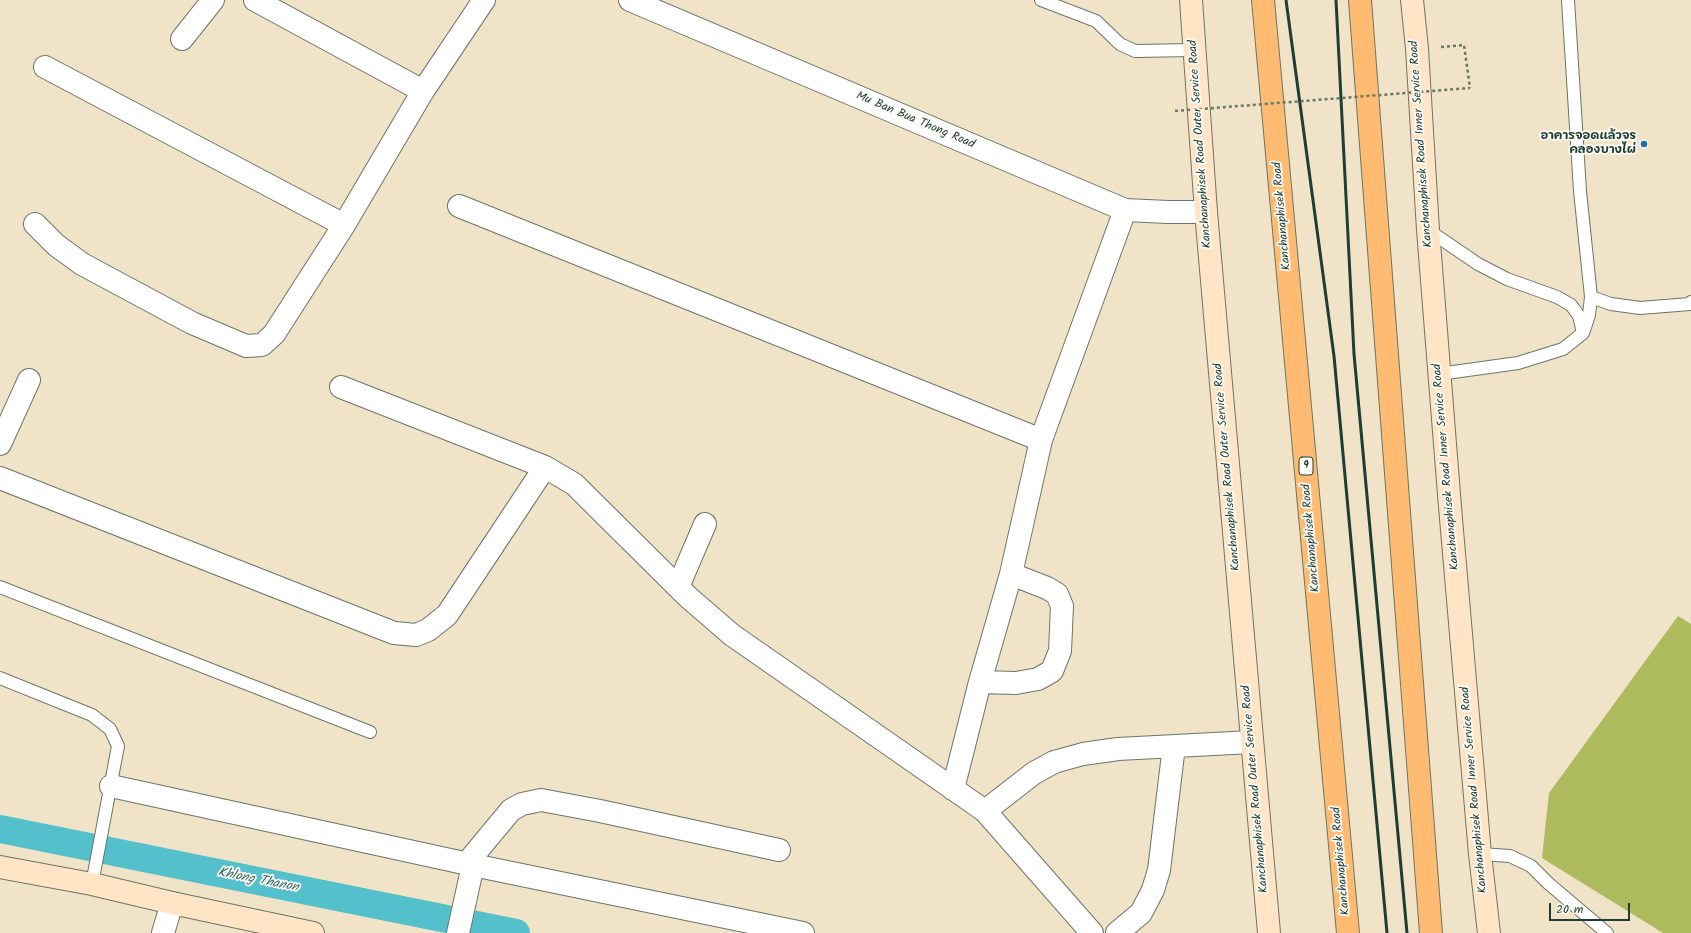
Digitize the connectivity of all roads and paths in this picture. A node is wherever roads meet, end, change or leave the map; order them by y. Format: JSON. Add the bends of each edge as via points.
{"nodes":[{"id":1,"x":213,"y":0,"type":"edge"},
{"id":2,"x":255,"y":0,"type":"edge"},
{"id":3,"x":484,"y":0,"type":"edge"},
{"id":4,"x":630,"y":0,"type":"edge"},
{"id":5,"x":1041,"y":0,"type":"edge"},
{"id":6,"x":1191,"y":0,"type":"edge"},
{"id":7,"x":1263,"y":0,"type":"edge"},
{"id":8,"x":1360,"y":0,"type":"edge"},
{"id":9,"x":1412,"y":0,"type":"edge"},
{"id":10,"x":1568,"y":0,"type":"edge"},
{"id":11,"x":182,"y":39,"type":"dead end"},
{"id":12,"x":1464,"y":44,"type":"dead end"},
{"id":13,"x":1194,"y":50,"type":"junction"},
{"id":14,"x":45,"y":67,"type":"dead end"},
{"id":15,"x":423,"y":91,"type":"junction"},
{"id":16,"x":1175,"y":111,"type":"dead end"},
{"id":17,"x":459,"y":206,"type":"dead end"},
{"id":18,"x":1125,"y":210,"type":"junction"},
{"id":19,"x":1206,"y":212,"type":"junction"},
{"id":20,"x":35,"y":224,"type":"dead end"},
{"id":21,"x":344,"y":225,"type":"junction"},
{"id":22,"x":1428,"y":230,"type":"junction"},
{"id":23,"x":1591,"y":297,"type":"junction"},
{"id":24,"x":1691,"y":303,"type":"edge"},
{"id":25,"x":1583,"y":333,"type":"junction"},
{"id":26,"x":1439,"y":374,"type":"junction"},
{"id":27,"x":29,"y":380,"type":"dead end"},
{"id":28,"x":341,"y":387,"type":"dead end"},
{"id":29,"x":1041,"y":440,"type":"junction"},
{"id":30,"x":0,"y":444,"type":"edge"},
{"id":31,"x":545,"y":467,"type":"junction"},
{"id":32,"x":0,"y":478,"type":"edge"},
{"id":33,"x":705,"y":524,"type":"dead end"},
{"id":34,"x":1010,"y":574,"type":"junction"},
{"id":35,"x":678,"y":587,"type":"junction"},
{"id":36,"x":0,"y":588,"type":"edge"},
{"id":37,"x":0,"y":678,"type":"edge"},
{"id":38,"x":980,"y":682,"type":"junction"},
{"id":39,"x":370,"y":732,"type":"dead end"},
{"id":40,"x":1252,"y":742,"type":"junction"},
{"id":41,"x":1174,"y":746,"type":"junction"},
{"id":42,"x":111,"y":786,"type":"junction"},
{"id":43,"x":953,"y":789,"type":"junction"},
{"id":44,"x":985,"y":811,"type":"junction"},
{"id":45,"x":779,"y":850,"type":"dead end"},
{"id":46,"x":1480,"y":854,"type":"junction"},
{"id":47,"x":471,"y":865,"type":"junction"},
{"id":48,"x":0,"y":867,"type":"edge"},
{"id":49,"x":92,"y":884,"type":"junction"},
{"id":50,"x":172,"y":903,"type":"junction"},
{"id":51,"x":458,"y":932,"type":"edge"},
{"id":52,"x":163,"y":933,"type":"edge"},
{"id":53,"x":313,"y":933,"type":"edge"},
{"id":54,"x":803,"y":933,"type":"edge"},
{"id":55,"x":1092,"y":933,"type":"edge"},
{"id":56,"x":1117,"y":933,"type":"edge"},
{"id":57,"x":1269,"y":933,"type":"edge"},
{"id":58,"x":1348,"y":933,"type":"edge"},
{"id":59,"x":1431,"y":933,"type":"edge"},
{"id":60,"x":1489,"y":933,"type":"edge"},
{"id":61,"x":1607,"y":933,"type":"edge"}],
"edges":[{"from":1,"to":11,"type":"street"},
{"from":2,"to":15,"type":"street"},
{"from":3,"to":15,"type":"street"},
{"from":4,"to":18,"type":"street","name":"Mu Ban Bua Thong Road"},
{"from":5,"to":13,"type":"lane","via":[[1096,21],[1120,44],[1135,51]]},
{"from":6,"to":13,"type":"main road","name":"Kanchanaphisek Road Outer Service Road"},
{"from":7,"to":58,"type":"highway","name":"Kanchanaphisek Road","number":"9"},
{"from":8,"to":59,"type":"highway"},
{"from":9,"to":22,"type":"main road","name":"Kanchanaphisek Road Inner Service Road"},
{"from":10,"to":23,"type":"lane","via":[[1580,191]]},
{"from":12,"to":16,"type":"path","bridge":true,"via":[[1470,88]]},
{"from":13,"to":19,"type":"main road","name":"Kanchanaphisek Road Outer Service Road"},
{"from":14,"to":21,"type":"street"},
{"from":15,"to":21,"type":"street"},
{"from":17,"to":29,"type":"street"},
{"from":18,"to":19,"type":"street","name":"Mu Ban Bua Thong Road"},
{"from":18,"to":29,"type":"street"},
{"from":19,"to":40,"type":"main road","name":"Kanchanaphisek Road Outer Service Road"},
{"from":20,"to":21,"type":"street","via":[[56,245],[82,264],[192,323],[246,346],[262,345],[274,334]]},
{"from":22,"to":25,"type":"lane","via":[[1478,264],[1506,279],[1557,297],[1571,305],[1579,316]]},
{"from":22,"to":26,"type":"main road","name":"Kanchanaphisek Road Inner Service Road"},
{"from":23,"to":24,"type":"lane","via":[[1611,304],[1640,308]]},
{"from":23,"to":25,"type":"lane"},
{"from":25,"to":26,"type":"lane","via":[[1563,349],[1518,363]]},
{"from":26,"to":46,"type":"main road","name":"Kanchanaphisek Road Inner Service Road"},
{"from":27,"to":30,"type":"street"},
{"from":28,"to":31,"type":"street"},
{"from":29,"to":34,"type":"street"},
{"from":31,"to":32,"type":"street","via":[[447,615],[428,630],[416,635],[394,633]]},
{"from":31,"to":35,"type":"street","via":[[574,484]]},
{"from":33,"to":35,"type":"street"},
{"from":34,"to":38,"type":"street"},
{"from":34,"to":38,"type":"street","via":[[1057,594],[1062,606],[1060,651],[1052,672],[1038,679],[1016,683]]},
{"from":35,"to":43,"type":"street","via":[[732,635]]},
{"from":36,"to":39,"type":"lane"},
{"from":37,"to":42,"type":"lane","via":[[92,715],[110,729],[118,746]]},
{"from":38,"to":43,"type":"street"},
{"from":40,"to":41,"type":"street"},
{"from":40,"to":57,"type":"main road","name":"Kanchanaphisek Road Outer Service Road"},
{"from":41,"to":44,"type":"street","via":[[1118,748],[1054,762],[1034,773]]},
{"from":41,"to":56,"type":"street","via":[[1159,870],[1140,914]]},
{"from":42,"to":47,"type":"street"},
{"from":42,"to":49,"type":"lane"},
{"from":43,"to":44,"type":"street"},
{"from":44,"to":55,"type":"street"},
{"from":45,"to":47,"type":"street","via":[[541,800],[522,804],[511,810]]},
{"from":46,"to":60,"type":"main road","name":"Kanchanaphisek Road Inner Service Road"},
{"from":46,"to":61,"type":"lane","via":[[1510,856],[1531,866]]},
{"from":47,"to":51,"type":"street"},
{"from":47,"to":54,"type":"street"},
{"from":48,"to":49,"type":"main road"},
{"from":49,"to":50,"type":"main road"},
{"from":50,"to":52,"type":"street"},
{"from":50,"to":53,"type":"main road"}]}
